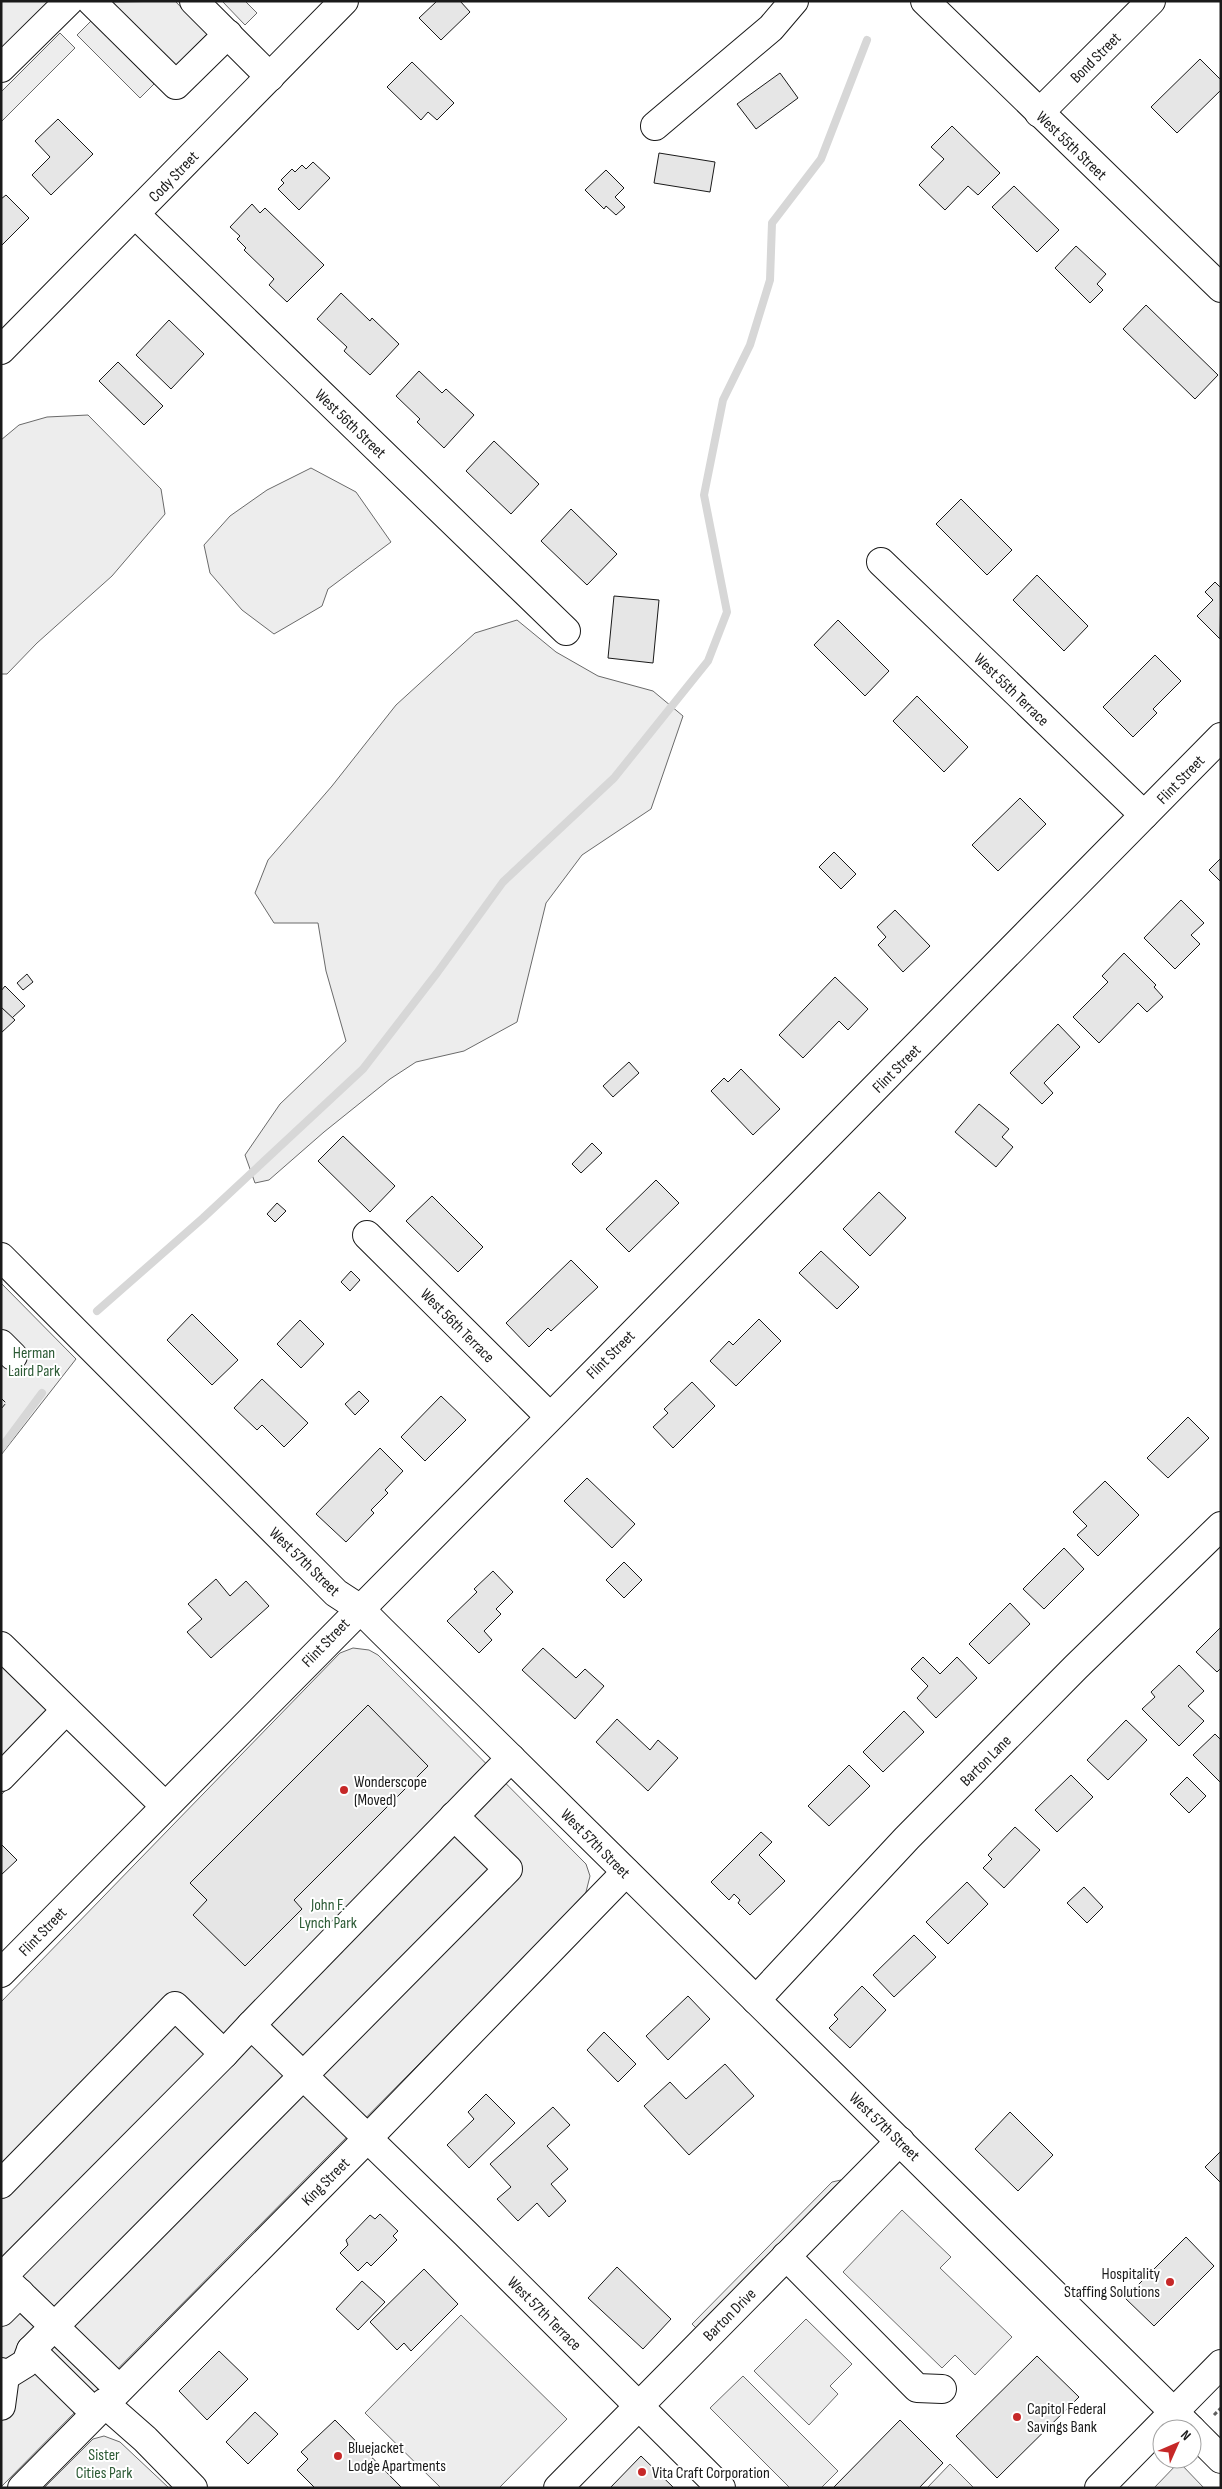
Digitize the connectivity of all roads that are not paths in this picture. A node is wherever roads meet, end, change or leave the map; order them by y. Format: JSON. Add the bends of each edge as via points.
{"nodes":[{"id":1,"x":69,"y":1,"type":"edge"},
{"id":2,"x":91,"y":1,"type":"edge"},
{"id":3,"x":194,"y":1,"type":"edge"},
{"id":4,"x":344,"y":1,"type":"edge"},
{"id":5,"x":794,"y":1,"type":"edge"},
{"id":6,"x":925,"y":1,"type":"edge"},
{"id":7,"x":1151,"y":1,"type":"edge"},
{"id":8,"x":228,"y":34,"type":"junction"},
{"id":9,"x":1,"y":68,"type":"edge"},
{"id":10,"x":270,"y":77,"type":"junction"},
{"id":11,"x":1039,"y":113,"type":"junction"},
{"id":12,"x":655,"y":126,"type":"dead end"},
{"id":13,"x":136,"y":215,"type":"junction"},
{"id":14,"x":1221,"y":288,"type":"edge"},
{"id":15,"x":1,"y":350,"type":"edge"},
{"id":16,"x":881,"y":562,"type":"dead end"},
{"id":17,"x":566,"y":631,"type":"dead end"},
{"id":18,"x":1221,"y":737,"type":"edge"},
{"id":19,"x":1144,"y":815,"type":"junction"},
{"id":20,"x":367,"y":1235,"type":"dead end"},
{"id":21,"x":1,"y":1257,"type":"edge"},
{"id":22,"x":549,"y":1416,"type":"junction"},
{"id":23,"x":1221,"y":1526,"type":"edge"},
{"id":24,"x":359,"y":1608,"type":"junction"},
{"id":25,"x":6,"y":1660,"type":"edge"},
{"id":26,"x":66,"y":1710,"type":"junction"},
{"id":27,"x":511,"y":1758,"type":"junction"},
{"id":28,"x":1,"y":1777,"type":"edge"},
{"id":29,"x":165,"y":1806,"type":"junction"},
{"id":30,"x":454,"y":1816,"type":"junction"},
{"id":31,"x":626,"y":1872,"type":"junction"},
{"id":32,"x":1,"y":1973,"type":"edge"},
{"id":33,"x":756,"y":2000,"type":"junction"},
{"id":34,"x":251,"y":2025,"type":"junction"},
{"id":35,"x":224,"y":2054,"type":"junction"},
{"id":36,"x":303,"y":2077,"type":"junction"},
{"id":37,"x":367,"y":2139,"type":"junction"},
{"id":38,"x":900,"y":2141,"type":"junction"},
{"id":39,"x":1,"y":2184,"type":"edge"},
{"id":40,"x":786,"y":2256,"type":"junction"},
{"id":41,"x":6,"y":2289,"type":"edge"},
{"id":42,"x":55,"y":2327,"type":"junction"},
{"id":43,"x":31,"y":2350,"type":"junction"},
{"id":44,"x":1221,"y":2364,"type":"edge"},
{"id":45,"x":3,"y":2374,"type":"edge"},
{"id":46,"x":942,"y":2389,"type":"dead end"},
{"id":47,"x":106,"y":2402,"type":"junction"},
{"id":48,"x":1,"y":2406,"type":"edge"},
{"id":49,"x":638,"y":2406,"type":"junction"},
{"id":50,"x":1181,"y":2419,"type":"edge"},
{"id":51,"x":1189,"y":2419,"type":"edge"},
{"id":52,"x":1202,"y":2440,"type":"edge"},
{"id":53,"x":1152,"y":2449,"type":"edge"},
{"id":54,"x":1221,"y":2459,"type":"edge"},
{"id":55,"x":22,"y":2488,"type":"edge"},
{"id":56,"x":193,"y":2488,"type":"edge"},
{"id":57,"x":558,"y":2488,"type":"edge"},
{"id":58,"x":721,"y":2488,"type":"edge"},
{"id":59,"x":1099,"y":2488,"type":"edge"}],
"edges":[{"from":1,"to":9,"type":"street"},
{"from":2,"to":8,"type":"street","via":[[176,85]]},
{"from":3,"to":8,"type":"street"},
{"from":4,"to":10,"type":"street","name":"Cody Street"},
{"from":5,"to":12,"type":"street","via":[[771,28]]},
{"from":6,"to":11,"type":"street","name":"West 55th Street"},
{"from":7,"to":11,"type":"street","name":"Bond Street"},
{"from":8,"to":10,"type":"street"},
{"from":10,"to":13,"type":"street","name":"Cody Street"},
{"from":11,"to":14,"type":"street","name":"West 55th Street"},
{"from":13,"to":15,"type":"street","name":"Cody Street"},
{"from":13,"to":17,"type":"street","name":"West 56th Street"},
{"from":16,"to":19,"type":"street","name":"West 55th Terrace"},
{"from":18,"to":19,"type":"street","name":"Flint Street"},
{"from":19,"to":22,"type":"street","name":"Flint Street"},
{"from":20,"to":22,"type":"street","name":"West 56th Terrace"},
{"from":21,"to":24,"type":"street","name":"West 57th Street","via":[[336,1593]]},
{"from":22,"to":24,"type":"street","name":"Flint Street"},
{"from":23,"to":33,"type":"street","name":"Barton Lane","via":[[907,1838]]},
{"from":24,"to":27,"type":"street","name":"West 57th Street"},
{"from":24,"to":29,"type":"street","name":"Flint Street"},
{"from":25,"to":26,"type":"street"},
{"from":26,"to":28,"type":"street"},
{"from":26,"to":29,"type":"street"},
{"from":27,"to":30,"type":"street"},
{"from":27,"to":31,"type":"street","name":"West 57th Street"},
{"from":29,"to":32,"type":"street","name":"Flint Street"},
{"from":30,"to":34,"type":"street"},
{"from":30,"to":36,"type":"street","via":[[508,1869]]},
{"from":31,"to":33,"type":"street","name":"West 57th Street"},
{"from":31,"to":37,"type":"street","name":"King Street"},
{"from":33,"to":38,"type":"street","name":"West 57th Street"},
{"from":34,"to":35,"type":"street"},
{"from":34,"to":36,"type":"street","name":"West 57th Terrace"},
{"from":35,"to":39,"type":"street","via":[[175,2006]]},
{"from":35,"to":41,"type":"street"},
{"from":36,"to":37,"type":"street","name":"West 57th Terrace"},
{"from":36,"to":42,"type":"street"},
{"from":37,"to":47,"type":"street","name":"King Street"},
{"from":37,"to":49,"type":"street","name":"West 57th Terrace"},
{"from":38,"to":40,"type":"street","name":"Barton Drive"},
{"from":38,"to":50,"type":"street","name":"West 57th Street"},
{"from":40,"to":46,"type":"street","via":[[916,2388]]},
{"from":40,"to":49,"type":"street","name":"Barton Drive"},
{"from":41,"to":42,"type":"street"},
{"from":42,"to":43,"type":"street"},
{"from":42,"to":47,"type":"street"},
{"from":43,"to":45,"type":"street","via":[[26,2363]]},
{"from":43,"to":47,"type":"street"},
{"from":44,"to":51,"type":"street"},
{"from":45,"to":48,"type":"street"},
{"from":47,"to":55,"type":"street","name":"King Street"},
{"from":47,"to":56,"type":"street"},
{"from":49,"to":57,"type":"street","name":"Barton Drive"},
{"from":49,"to":58,"type":"street","name":"West 57th Terrace"},
{"from":52,"to":54,"type":"street","name":"West 57th Street"},
{"from":53,"to":59,"type":"street"}]}
